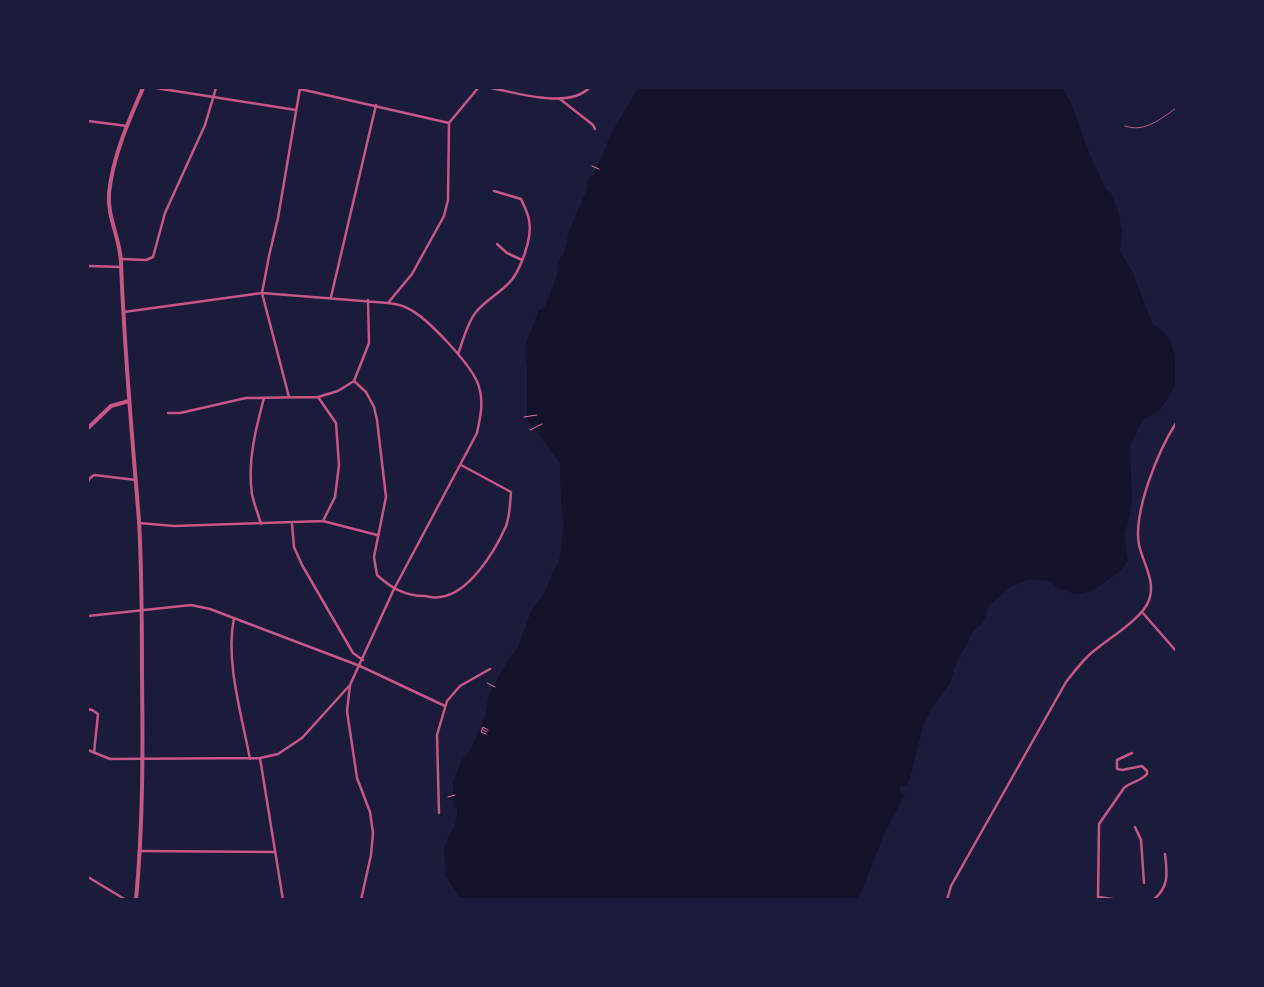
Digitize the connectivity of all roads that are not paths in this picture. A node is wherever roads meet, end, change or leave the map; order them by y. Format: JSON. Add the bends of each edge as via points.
{"nodes":[{"id":1,"x":143,"y":88,"type":"edge"},
{"id":2,"x":156,"y":88,"type":"edge"},
{"id":3,"x":216,"y":88,"type":"edge"},
{"id":4,"x":300,"y":88,"type":"edge"},
{"id":5,"x":478,"y":88,"type":"edge"},
{"id":6,"x":492,"y":88,"type":"edge"},
{"id":7,"x":589,"y":88,"type":"edge"},
{"id":8,"x":214,"y":97,"type":"junction"},
{"id":9,"x":560,"y":99,"type":"junction"},
{"id":10,"x":376,"y":105,"type":"junction"},
{"id":11,"x":1176,"y":108,"type":"edge"},
{"id":12,"x":296,"y":110,"type":"junction"},
{"id":13,"x":88,"y":121,"type":"edge"},
{"id":14,"x":449,"y":123,"type":"junction"},
{"id":15,"x":126,"y":126,"type":"junction"},
{"id":16,"x":1125,"y":126,"type":"dead end"},
{"id":17,"x":595,"y":129,"type":"dead end"},
{"id":18,"x":494,"y":191,"type":"dead end"},
{"id":19,"x":497,"y":244,"type":"dead end"},
{"id":20,"x":121,"y":259,"type":"junction"},
{"id":21,"x":522,"y":260,"type":"junction"},
{"id":22,"x":88,"y":266,"type":"edge"},
{"id":23,"x":121,"y":267,"type":"junction"},
{"id":24,"x":262,"y":293,"type":"junction"},
{"id":25,"x":331,"y":297,"type":"junction"},
{"id":26,"x":368,"y":300,"type":"junction"},
{"id":27,"x":388,"y":303,"type":"junction"},
{"id":28,"x":124,"y":312,"type":"junction"},
{"id":29,"x":458,"y":354,"type":"junction"},
{"id":30,"x":354,"y":381,"type":"junction"},
{"id":31,"x":289,"y":397,"type":"junction"},
{"id":32,"x":318,"y":397,"type":"junction"},
{"id":33,"x":264,"y":398,"type":"junction"},
{"id":34,"x":129,"y":401,"type":"junction"},
{"id":35,"x":168,"y":413,"type":"dead end"},
{"id":36,"x":1176,"y":424,"type":"edge"},
{"id":37,"x":88,"y":428,"type":"edge"},
{"id":38,"x":461,"y":465,"type":"junction"},
{"id":39,"x":136,"y":480,"type":"junction"},
{"id":40,"x":88,"y":482,"type":"edge"},
{"id":41,"x":323,"y":521,"type":"junction"},
{"id":42,"x":139,"y":523,"type":"junction"},
{"id":43,"x":261,"y":524,"type":"junction"},
{"id":44,"x":292,"y":524,"type":"junction"},
{"id":45,"x":377,"y":535,"type":"junction"},
{"id":46,"x":394,"y":589,"type":"junction"},
{"id":47,"x":142,"y":609,"type":"junction"},
{"id":48,"x":1142,"y":612,"type":"junction"},
{"id":49,"x":88,"y":616,"type":"edge"},
{"id":50,"x":234,"y":618,"type":"junction"},
{"id":51,"x":1176,"y":652,"type":"edge"},
{"id":52,"x":363,"y":660,"type":"junction"},
{"id":53,"x":360,"y":666,"type":"junction"},
{"id":54,"x":490,"y":669,"type":"dead end"},
{"id":55,"x":350,"y":685,"type":"junction"},
{"id":56,"x":446,"y":706,"type":"junction"},
{"id":57,"x":88,"y":709,"type":"edge"},
{"id":58,"x":88,"y":750,"type":"edge"},
{"id":59,"x":94,"y":753,"type":"junction"},
{"id":60,"x":1132,"y":753,"type":"dead end"},
{"id":61,"x":260,"y":758,"type":"junction"},
{"id":62,"x":143,"y":759,"type":"junction"},
{"id":63,"x":250,"y":759,"type":"junction"},
{"id":64,"x":439,"y":813,"type":"dead end"},
{"id":65,"x":1135,"y":827,"type":"dead end"},
{"id":66,"x":141,"y":851,"type":"junction"},
{"id":67,"x":274,"y":852,"type":"junction"},
{"id":68,"x":1165,"y":854,"type":"dead end"},
{"id":69,"x":88,"y":878,"type":"edge"},
{"id":70,"x":1144,"y":883,"type":"dead end"},
{"id":71,"x":1098,"y":898,"type":"edge"},
{"id":72,"x":126,"y":900,"type":"edge"},
{"id":73,"x":136,"y":900,"type":"edge"},
{"id":74,"x":283,"y":900,"type":"edge"},
{"id":75,"x":362,"y":900,"type":"edge"},
{"id":76,"x":947,"y":900,"type":"edge"},
{"id":77,"x":1119,"y":900,"type":"edge"},
{"id":78,"x":1153,"y":900,"type":"edge"}],
"edges":[{"from":1,"to":15,"type":"street"},
{"from":2,"to":8,"type":"street"},
{"from":3,"to":8,"type":"street"},
{"from":4,"to":10,"type":"street"},
{"from":4,"to":12,"type":"street"},
{"from":5,"to":14,"type":"street"},
{"from":6,"to":9,"type":"street"},
{"from":7,"to":9,"type":"street"},
{"from":8,"to":12,"type":"street"},
{"from":8,"to":20,"type":"street","via":[[165,213],[153,257],[146,260]]},
{"from":9,"to":17,"type":"street"},
{"from":10,"to":14,"type":"street"},
{"from":10,"to":25,"type":"street"},
{"from":11,"to":16,"type":"lane","via":[[1143,128]]},
{"from":12,"to":24,"type":"street"},
{"from":13,"to":15,"type":"street"},
{"from":14,"to":27,"type":"street","via":[[448,200],[444,216],[412,274]]},
{"from":15,"to":20,"type":"street","via":[[116,156],[109,196]]},
{"from":18,"to":21,"type":"street","via":[[521,199],[530,221]]},
{"from":19,"to":21,"type":"street"},
{"from":20,"to":23,"type":"street"},
{"from":21,"to":29,"type":"street","via":[[510,283],[476,312]]},
{"from":22,"to":23,"type":"street"},
{"from":23,"to":28,"type":"street"},
{"from":24,"to":25,"type":"street"},
{"from":24,"to":28,"type":"street"},
{"from":24,"to":31,"type":"street"},
{"from":25,"to":26,"type":"street"},
{"from":26,"to":27,"type":"street"},
{"from":26,"to":30,"type":"street","via":[[369,343]]},
{"from":27,"to":29,"type":"street","via":[[407,308],[422,318]]},
{"from":28,"to":34,"type":"street"},
{"from":29,"to":38,"type":"street","via":[[474,374],[481,395],[476,433]]},
{"from":30,"to":32,"type":"street","via":[[338,391]]},
{"from":30,"to":45,"type":"street","via":[[366,392],[377,420],[386,497]]},
{"from":31,"to":32,"type":"street"},
{"from":31,"to":33,"type":"street"},
{"from":32,"to":41,"type":"street","via":[[336,423],[339,465],[335,497]]},
{"from":33,"to":35,"type":"street","via":[[246,398]]},
{"from":33,"to":43,"type":"street","via":[[251,462],[252,493]]},
{"from":34,"to":37,"type":"street","via":[[111,406]]},
{"from":34,"to":39,"type":"street"},
{"from":36,"to":48,"type":"street","via":[[1150,478],[1140,515],[1139,543],[1152,589]]},
{"from":38,"to":46,"type":"street"},
{"from":38,"to":46,"type":"street","via":[[511,492],[506,525],[480,571],[450,594],[414,596]]},
{"from":39,"to":40,"type":"street","via":[[94,475]]},
{"from":39,"to":42,"type":"street"},
{"from":41,"to":44,"type":"street"},
{"from":41,"to":45,"type":"street"},
{"from":42,"to":43,"type":"street","via":[[174,526]]},
{"from":42,"to":47,"type":"street"},
{"from":43,"to":44,"type":"street"},
{"from":44,"to":52,"type":"street","via":[[294,547],[302,565],[353,653]]},
{"from":45,"to":46,"type":"street","via":[[374,557],[377,575]]},
{"from":46,"to":52,"type":"street"},
{"from":47,"to":49,"type":"street"},
{"from":47,"to":50,"type":"street","via":[[191,605]]},
{"from":47,"to":62,"type":"street"},
{"from":48,"to":51,"type":"street"},
{"from":48,"to":76,"type":"street","via":[[1089,655],[1066,682],[951,886]]},
{"from":50,"to":53,"type":"street"},
{"from":50,"to":63,"type":"street","via":[[232,665]]},
{"from":52,"to":53,"type":"street"},
{"from":53,"to":55,"type":"street"},
{"from":53,"to":56,"type":"street"},
{"from":54,"to":56,"type":"street","via":[[460,686]]},
{"from":55,"to":61,"type":"street","via":[[302,738],[278,754]]},
{"from":55,"to":75,"type":"street","via":[[347,711],[357,778],[370,812],[373,833]]},
{"from":56,"to":64,"type":"street","via":[[437,735]]},
{"from":57,"to":59,"type":"street","via":[[98,714]]},
{"from":58,"to":59,"type":"street"},
{"from":59,"to":62,"type":"street","via":[[110,760]]},
{"from":60,"to":71,"type":"street","via":[[1117,760],[1117,769],[1142,766],[1147,774],[1124,788],[1099,824]]},
{"from":61,"to":63,"type":"street"},
{"from":61,"to":67,"type":"street"},
{"from":62,"to":63,"type":"street"},
{"from":62,"to":66,"type":"street"},
{"from":65,"to":70,"type":"street","via":[[1141,840]]},
{"from":66,"to":67,"type":"street"},
{"from":66,"to":73,"type":"street"},
{"from":67,"to":74,"type":"street"},
{"from":68,"to":78,"type":"street","via":[[1168,878]]},
{"from":69,"to":72,"type":"street"},
{"from":71,"to":77,"type":"street"}]}
